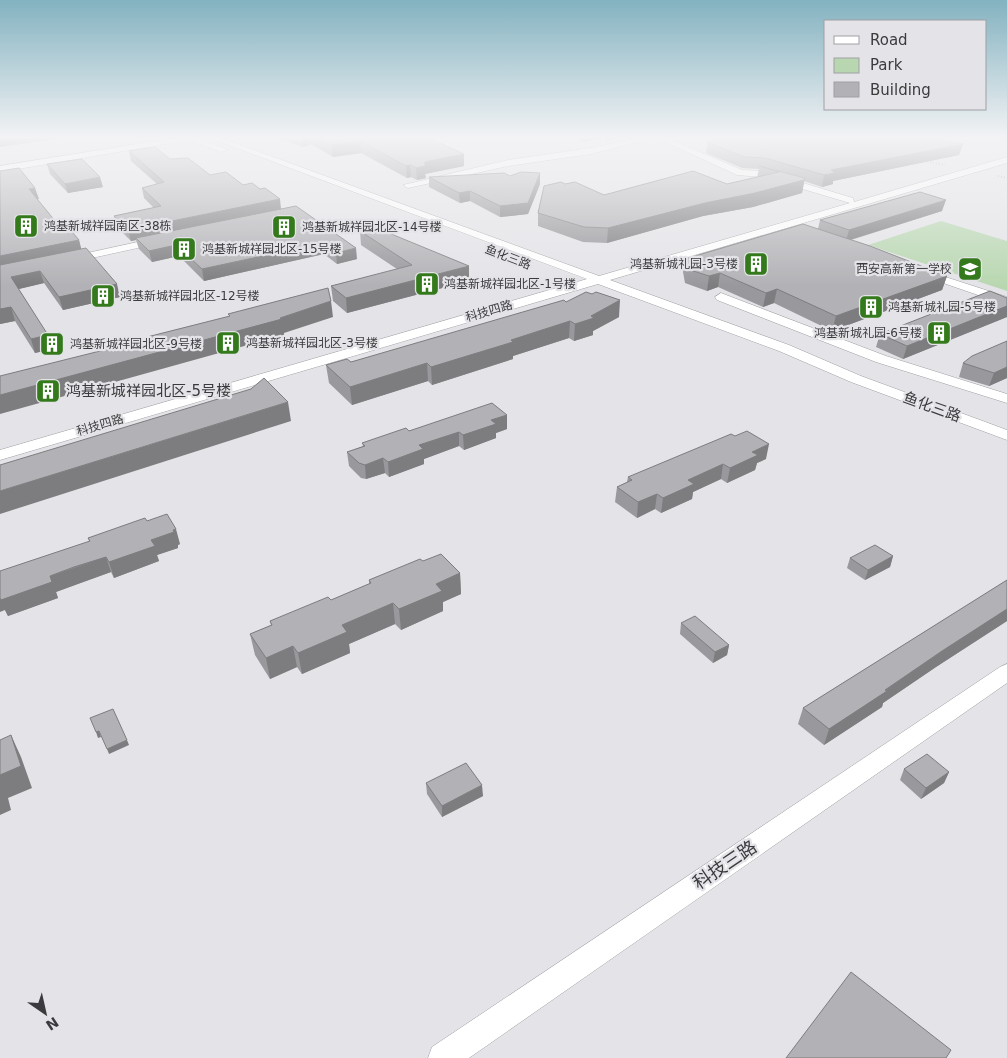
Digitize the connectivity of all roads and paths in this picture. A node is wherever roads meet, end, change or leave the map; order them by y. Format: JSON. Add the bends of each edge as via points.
{"nodes":[{"id":1,"x":326,"y":187,"type":"edge"},
{"id":2,"x":342,"y":187,"type":"edge"},
{"id":3,"x":808,"y":187,"type":"edge"},
{"id":4,"x":897,"y":187,"type":"edge"},
{"id":5,"x":905,"y":187,"type":"edge"},
{"id":6,"x":850,"y":200,"type":"junction"},
{"id":7,"x":782,"y":225,"type":"junction"},
{"id":8,"x":800,"y":232,"type":"edge"},
{"id":9,"x":174,"y":237,"type":"edge"},
{"id":10,"x":58,"y":262,"type":"edge"},
{"id":11,"x":913,"y":270,"type":"edge"},
{"id":12,"x":583,"y":280,"type":"junction"},
{"id":13,"x":721,"y":298,"type":"dead end"},
{"id":14,"x":1007,"y":301,"type":"edge"},
{"id":15,"x":856,"y":379,"type":"junction"},
{"id":16,"x":1007,"y":399,"type":"edge"},
{"id":17,"x":1007,"y":435,"type":"edge"},
{"id":18,"x":0,"y":446,"type":"edge"},
{"id":19,"x":0,"y":455,"type":"edge"},
{"id":20,"x":1007,"y":672,"type":"edge"},
{"id":21,"x":443,"y":1058,"type":"edge"}],
"edges":[{"from":1,"to":12,"type":"street","name":"鱼化三路"},
{"from":2,"to":12,"type":"street","name":"鱼化三路"},
{"from":3,"to":6,"type":"street"},
{"from":4,"to":6,"type":"street","name":"科技四路"},
{"from":5,"to":7,"type":"street","name":"科技四路"},
{"from":6,"to":12,"type":"street","name":"科技四路"},
{"from":7,"to":8,"type":"street"},
{"from":7,"to":12,"type":"street","name":"科技四路"},
{"from":9,"to":10,"type":"street"},
{"from":11,"to":14,"type":"street"},
{"from":12,"to":15,"type":"street","name":"鱼化三路","via":[[784,348]]},
{"from":12,"to":15,"type":"street","name":"鱼化三路","via":[[770,355]]},
{"from":12,"to":18,"type":"street","name":"科技四路"},
{"from":12,"to":19,"type":"street","name":"科技四路"},
{"from":13,"to":16,"type":"street","via":[[881,359]]},
{"from":15,"to":17,"type":"street","name":"鱼化三路"},
{"from":20,"to":21,"type":"street","name":"科技三路"}]}
